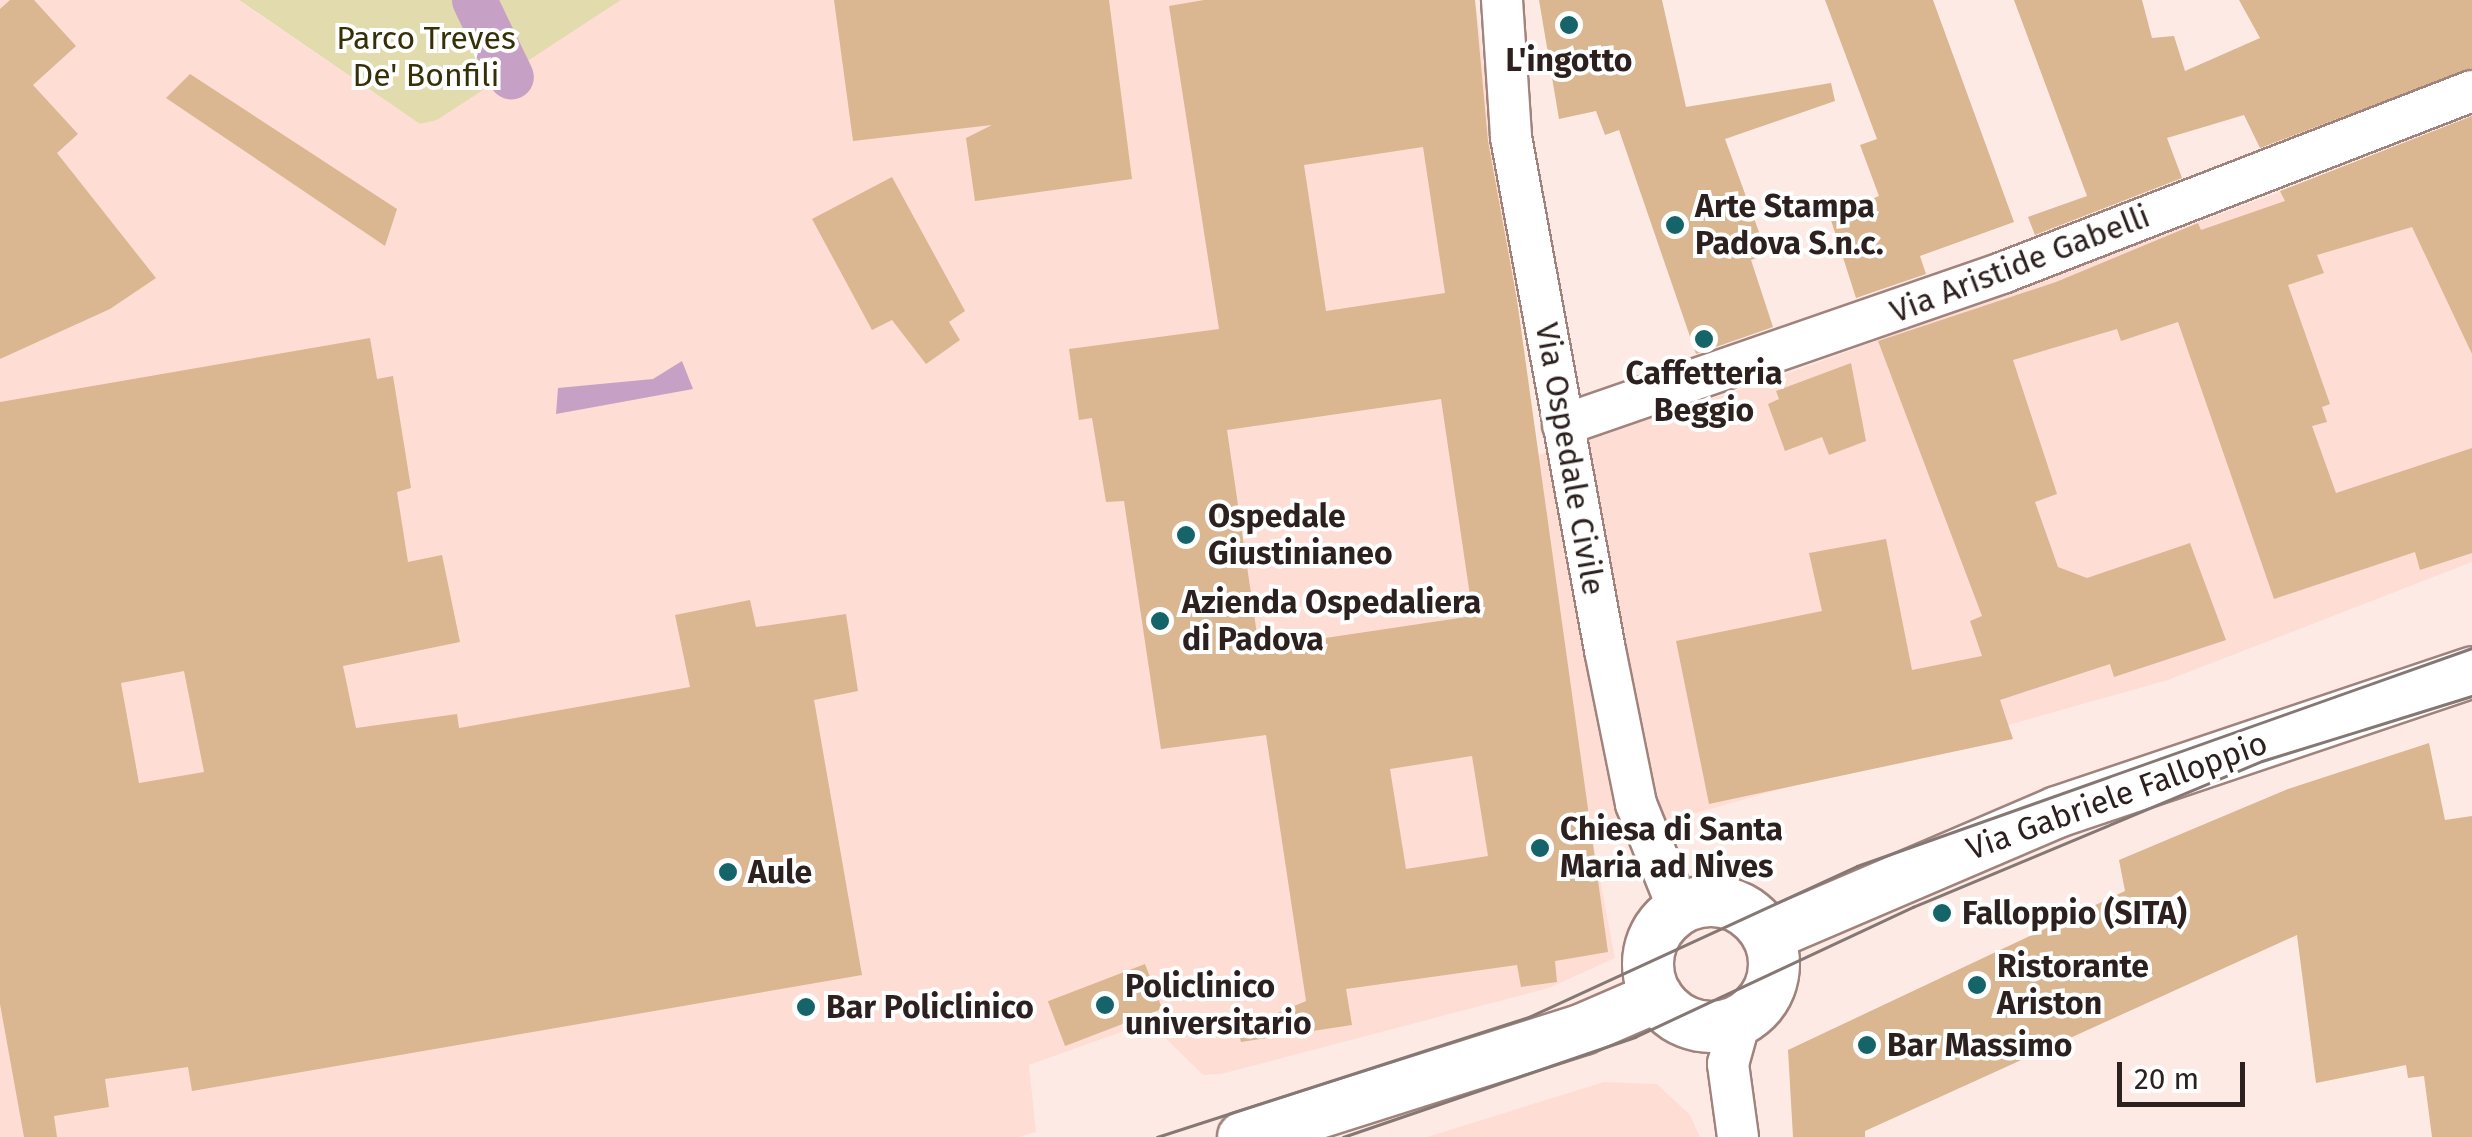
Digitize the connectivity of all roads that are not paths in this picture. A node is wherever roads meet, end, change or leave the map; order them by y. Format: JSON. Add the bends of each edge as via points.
{"nodes":[{"id":1,"x":1502,"y":0,"type":"edge"},
{"id":2,"x":2472,"y":90,"type":"edge"},
{"id":3,"x":1564,"y":425,"type":"junction"},
{"id":4,"x":2472,"y":672,"type":"edge"},
{"id":5,"x":1678,"y":908,"type":"junction"},
{"id":6,"x":1768,"y":936,"type":"junction"},
{"id":7,"x":1656,"y":998,"type":"junction"},
{"id":8,"x":1740,"y":1021,"type":"junction"},
{"id":9,"x":1243,"y":1137,"type":"edge"},
{"id":10,"x":1738,"y":1137,"type":"edge"}],
"edges":[{"from":1,"to":3,"type":"street","name":"Via Ospedale Civile","via":[[1511,136]]},
{"from":2,"to":3,"type":"street","name":"Via Aristide Gabelli","via":[[2002,273]]},
{"from":3,"to":5,"type":"street","name":"Via Ospedale Civile","via":[[1636,804]]},
{"from":4,"to":6,"type":"street","name":"Via Gabriele Falloppio","via":[[2057,812]]},
{"from":5,"to":6,"type":"street","via":[[1730,903],[1747,911]]},
{"from":5,"to":7,"type":"street","via":[[1650,944],[1648,972]]},
{"from":6,"to":8,"type":"street","via":[[1773,977],[1766,995]]},
{"from":7,"to":8,"type":"street","via":[[1668,1012],[1703,1028]]},
{"from":7,"to":9,"type":"street","via":[[1583,1029]]},
{"from":8,"to":10,"type":"street","via":[[1728,1064]]}]}
